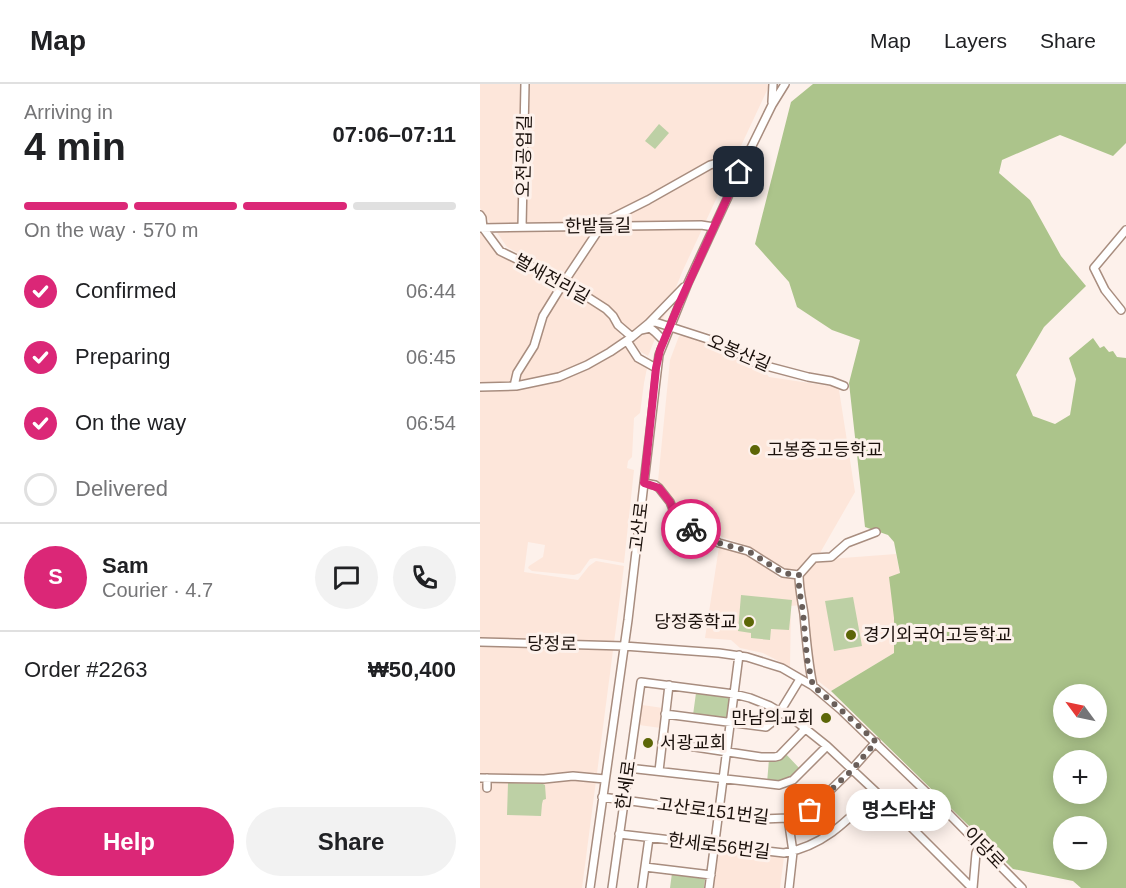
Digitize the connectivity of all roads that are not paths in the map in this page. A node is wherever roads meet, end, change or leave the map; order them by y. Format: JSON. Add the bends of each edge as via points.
{"nodes":[{"id":1,"x":525,"y":84,"type":"edge"},
{"id":2,"x":773,"y":84,"type":"edge"},
{"id":3,"x":785,"y":84,"type":"edge"},
{"id":4,"x":772,"y":105,"type":"junction"},
{"id":5,"x":748,"y":154,"type":"junction"},
{"id":6,"x":480,"y":215,"type":"edge"},
{"id":7,"x":601,"y":225,"type":"junction"},
{"id":8,"x":522,"y":227,"type":"junction"},
{"id":9,"x":714,"y":227,"type":"junction"},
{"id":10,"x":481,"y":228,"type":"edge"},
{"id":11,"x":1126,"y":230,"type":"edge"},
{"id":12,"x":564,"y":282,"type":"junction"},
{"id":13,"x":688,"y":283,"type":"junction"},
{"id":14,"x":1121,"y":310,"type":"dead end"},
{"id":15,"x":649,"y":323,"type":"junction"},
{"id":16,"x":670,"y":326,"type":"junction"},
{"id":17,"x":641,"y":330,"type":"junction"},
{"id":18,"x":630,"y":339,"type":"junction"},
{"id":19,"x":664,"y":341,"type":"junction"},
{"id":20,"x":656,"y":368,"type":"junction"},
{"id":21,"x":514,"y":386,"type":"junction"},
{"id":22,"x":844,"y":386,"type":"dead end"},
{"id":23,"x":480,"y":387,"type":"edge"},
{"id":24,"x":644,"y":483,"type":"junction"},
{"id":25,"x":876,"y":532,"type":"dead end"},
{"id":26,"x":799,"y":575,"type":"junction"},
{"id":27,"x":480,"y":642,"type":"edge"},
{"id":28,"x":624,"y":646,"type":"junction"},
{"id":29,"x":739,"y":656,"type":"junction"},
{"id":30,"x":800,"y":679,"type":"junction"},
{"id":31,"x":669,"y":685,"type":"junction"},
{"id":32,"x":813,"y":686,"type":"junction"},
{"id":33,"x":734,"y":694,"type":"junction"},
{"id":34,"x":780,"y":712,"type":"junction"},
{"id":35,"x":665,"y":714,"type":"junction"},
{"id":36,"x":730,"y":723,"type":"junction"},
{"id":37,"x":806,"y":728,"type":"junction"},
{"id":38,"x":662,"y":742,"type":"junction"},
{"id":39,"x":876,"y":742,"type":"junction"},
{"id":40,"x":827,"y":746,"type":"junction"},
{"id":41,"x":726,"y":750,"type":"junction"},
{"id":42,"x":628,"y":768,"type":"junction"},
{"id":43,"x":852,"y":770,"type":"junction"},
{"id":44,"x":659,"y":771,"type":"junction"},
{"id":45,"x":483,"y":778,"type":"edge"},
{"id":46,"x":604,"y":779,"type":"junction"},
{"id":47,"x":723,"y":779,"type":"junction"},
{"id":48,"x":487,"y":788,"type":"dead end"},
{"id":49,"x":876,"y":792,"type":"junction"},
{"id":50,"x":602,"y":797,"type":"junction"},
{"id":51,"x":623,"y":800,"type":"junction"},
{"id":52,"x":718,"y":813,"type":"junction"},
{"id":53,"x":788,"y":818,"type":"junction"},
{"id":54,"x":619,"y":834,"type":"junction"},
{"id":55,"x":649,"y":838,"type":"junction"},
{"id":56,"x":980,"y":845,"type":"junction"},
{"id":57,"x":714,"y":846,"type":"junction"},
{"id":58,"x":792,"y":852,"type":"junction"},
{"id":59,"x":645,"y":867,"type":"junction"},
{"id":60,"x":711,"y":875,"type":"junction"},
{"id":61,"x":590,"y":888,"type":"edge"},
{"id":62,"x":612,"y":888,"type":"edge"},
{"id":63,"x":642,"y":888,"type":"edge"},
{"id":64,"x":709,"y":888,"type":"edge"},
{"id":65,"x":789,"y":888,"type":"edge"},
{"id":66,"x":973,"y":888,"type":"edge"},
{"id":67,"x":1022,"y":888,"type":"edge"}],
"edges":[{"from":1,"to":8,"type":"street","name":"오전공업길"},
{"from":2,"to":4,"type":"street"},
{"from":3,"to":4,"type":"street","name":"고산로"},
{"from":4,"to":5,"type":"street","name":"고산로"},
{"from":5,"to":7,"type":"street","via":[[710,165]]},
{"from":5,"to":9,"type":"street","name":"고산로"},
{"from":6,"to":10,"type":"street","name":"벌새전리길"},
{"from":7,"to":8,"type":"street","name":"한밭들길"},
{"from":7,"to":9,"type":"street","name":"한밭들길"},
{"from":7,"to":12,"type":"street"},
{"from":8,"to":10,"type":"street","name":"한밭들길"},
{"from":9,"to":13,"type":"street","name":"고산로"},
{"from":10,"to":12,"type":"street","name":"벌새전리길","via":[[500,251]]},
{"from":11,"to":14,"type":"street","via":[[1094,268]]},
{"from":12,"to":18,"type":"street","name":"벌새전리길","via":[[606,309]]},
{"from":12,"to":21,"type":"street","via":[[543,316],[534,346],[517,373]]},
{"from":13,"to":15,"type":"street"},
{"from":13,"to":16,"type":"street","name":"고산로"},
{"from":15,"to":16,"type":"street","name":"오봉산길"},
{"from":15,"to":17,"type":"street"},
{"from":16,"to":19,"type":"street","name":"고산로"},
{"from":16,"to":22,"type":"street","name":"오봉산길","via":[[717,342],[755,363]]},
{"from":17,"to":18,"type":"street"},
{"from":17,"to":19,"type":"street","via":[[650,328]]},
{"from":18,"to":20,"type":"street","name":"벌새전리길","via":[[638,358]]},
{"from":18,"to":21,"type":"street","via":[[571,373]]},
{"from":19,"to":20,"type":"street","name":"고산로"},
{"from":20,"to":24,"type":"street","name":"고산로"},
{"from":21,"to":23,"type":"street"},
{"from":24,"to":26,"type":"street","via":[[659,488],[686,526],[719,543],[748,551],[783,573]]},
{"from":24,"to":28,"type":"street","name":"고산로"},
{"from":25,"to":26,"type":"street","via":[[847,543],[831,557],[814,558]]},
{"from":26,"to":32,"type":"street"},
{"from":27,"to":28,"type":"street","name":"당정로"},
{"from":28,"to":29,"type":"street","name":"이당로"},
{"from":28,"to":46,"type":"street","name":"고산로"},
{"from":29,"to":30,"type":"street","name":"이당로","via":[[782,668]]},
{"from":29,"to":33,"type":"street"},
{"from":30,"to":32,"type":"street","name":"이당로"},
{"from":30,"to":34,"type":"street"},
{"from":31,"to":33,"type":"street"},
{"from":31,"to":35,"type":"street"},
{"from":31,"to":42,"type":"street","name":"한세로","via":[[640,682]]},
{"from":32,"to":39,"type":"street","name":"이당로"},
{"from":33,"to":34,"type":"street"},
{"from":33,"to":36,"type":"street"},
{"from":34,"to":36,"type":"street","via":[[765,727]]},
{"from":34,"to":37,"type":"street"},
{"from":35,"to":36,"type":"street"},
{"from":35,"to":38,"type":"street"},
{"from":36,"to":41,"type":"street"},
{"from":37,"to":40,"type":"street"},
{"from":37,"to":41,"type":"street","via":[[779,756]]},
{"from":38,"to":41,"type":"street"},
{"from":38,"to":44,"type":"street"},
{"from":39,"to":43,"type":"street","name":"고산로151번길"},
{"from":39,"to":56,"type":"street","name":"이당로"},
{"from":40,"to":43,"type":"street"},
{"from":40,"to":47,"type":"street","via":[[796,777],[782,785]]},
{"from":41,"to":47,"type":"street"},
{"from":42,"to":44,"type":"street"},
{"from":42,"to":51,"type":"street","name":"한세로"},
{"from":43,"to":49,"type":"street"},
{"from":43,"to":53,"type":"street","name":"고산로151번길","via":[[810,810]]},
{"from":44,"to":47,"type":"street"},
{"from":45,"to":46,"type":"street"},
{"from":45,"to":48,"type":"street"},
{"from":46,"to":50,"type":"street","name":"고산로"},
{"from":47,"to":52,"type":"street"},
{"from":49,"to":58,"type":"street","name":"한세로56번길","via":[[831,834]]},
{"from":49,"to":66,"type":"street"},
{"from":50,"to":51,"type":"street","name":"고산로151번길"},
{"from":50,"to":61,"type":"street","name":"고산로"},
{"from":51,"to":52,"type":"street","name":"고산로151번길"},
{"from":51,"to":54,"type":"street","name":"한세로"},
{"from":52,"to":53,"type":"street","name":"고산로151번길"},
{"from":52,"to":57,"type":"street"},
{"from":53,"to":58,"type":"street","name":"고산로151번길"},
{"from":54,"to":55,"type":"street","name":"한세로56번길"},
{"from":54,"to":62,"type":"street","name":"한세로"},
{"from":55,"to":57,"type":"street","name":"한세로56번길"},
{"from":55,"to":59,"type":"street","name":"한세로56번길"},
{"from":56,"to":66,"type":"street"},
{"from":56,"to":67,"type":"street","name":"이당로"},
{"from":57,"to":58,"type":"street","name":"한세로56번길"},
{"from":57,"to":60,"type":"street"},
{"from":58,"to":65,"type":"street","name":"고산로151번길"},
{"from":59,"to":60,"type":"street"},
{"from":59,"to":63,"type":"street","name":"한세로56번길"},
{"from":60,"to":64,"type":"street"}]}
